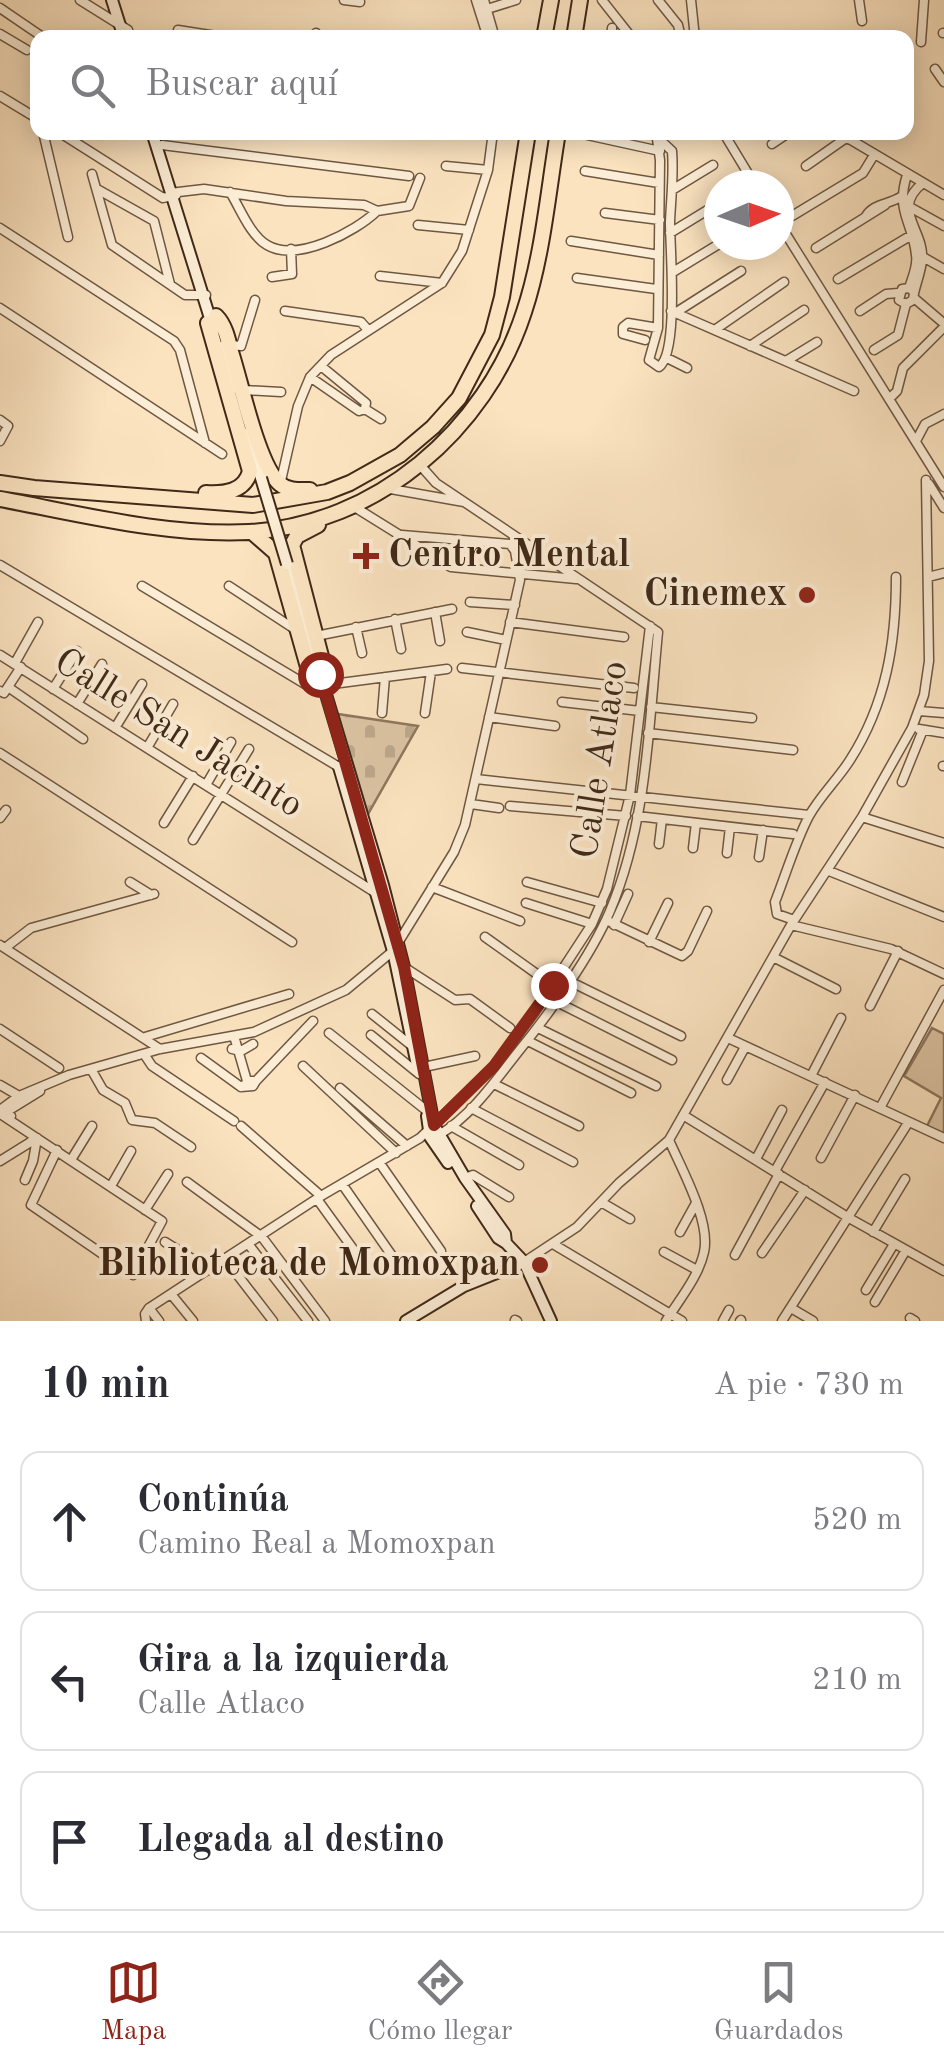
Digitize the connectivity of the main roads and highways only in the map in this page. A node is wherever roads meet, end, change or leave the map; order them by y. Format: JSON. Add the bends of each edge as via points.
{"nodes":[{"id":1,"x":550,"y":0,"type":"edge"},
{"id":2,"x":580,"y":3,"type":"edge"},
{"id":3,"x":545,"y":30,"type":"edge"},
{"id":4,"x":575,"y":30,"type":"edge"},
{"id":5,"x":527,"y":140,"type":"edge"},
{"id":6,"x":557,"y":140,"type":"edge"},
{"id":7,"x":0,"y":483,"type":"edge"},
{"id":8,"x":350,"y":483,"type":"junction"},
{"id":9,"x":34,"y":488,"type":"junction"},
{"id":10,"x":0,"y":499,"type":"edge"},
{"id":11,"x":353,"y":506,"type":"junction"},
{"id":12,"x":252,"y":532,"type":"junction"}],
"edges":[{"from":1,"to":3,"type":"highway"},
{"from":2,"to":4,"type":"highway"},
{"from":5,"to":8,"type":"highway","via":[[502,297],[478,366],[459,398],[415,444]]},
{"from":6,"to":11,"type":"highway","via":[[532,288],[488,390],[420,465]]},
{"from":7,"to":9,"type":"highway"},
{"from":8,"to":9,"type":"highway","via":[[253,506]]},
{"from":8,"to":9,"type":"highway","via":[[303,490],[280,485],[266,468],[227,342],[212,317],[210,338],[249,467],[244,484],[214,494],[77,484]]},
{"from":10,"to":12,"type":"highway","via":[[200,532]]},
{"from":11,"to":12,"type":"highway"},
{"from":11,"to":12,"type":"highway","via":[[292,543],[323,664],[319,677],[308,667],[276,553]]}]}
